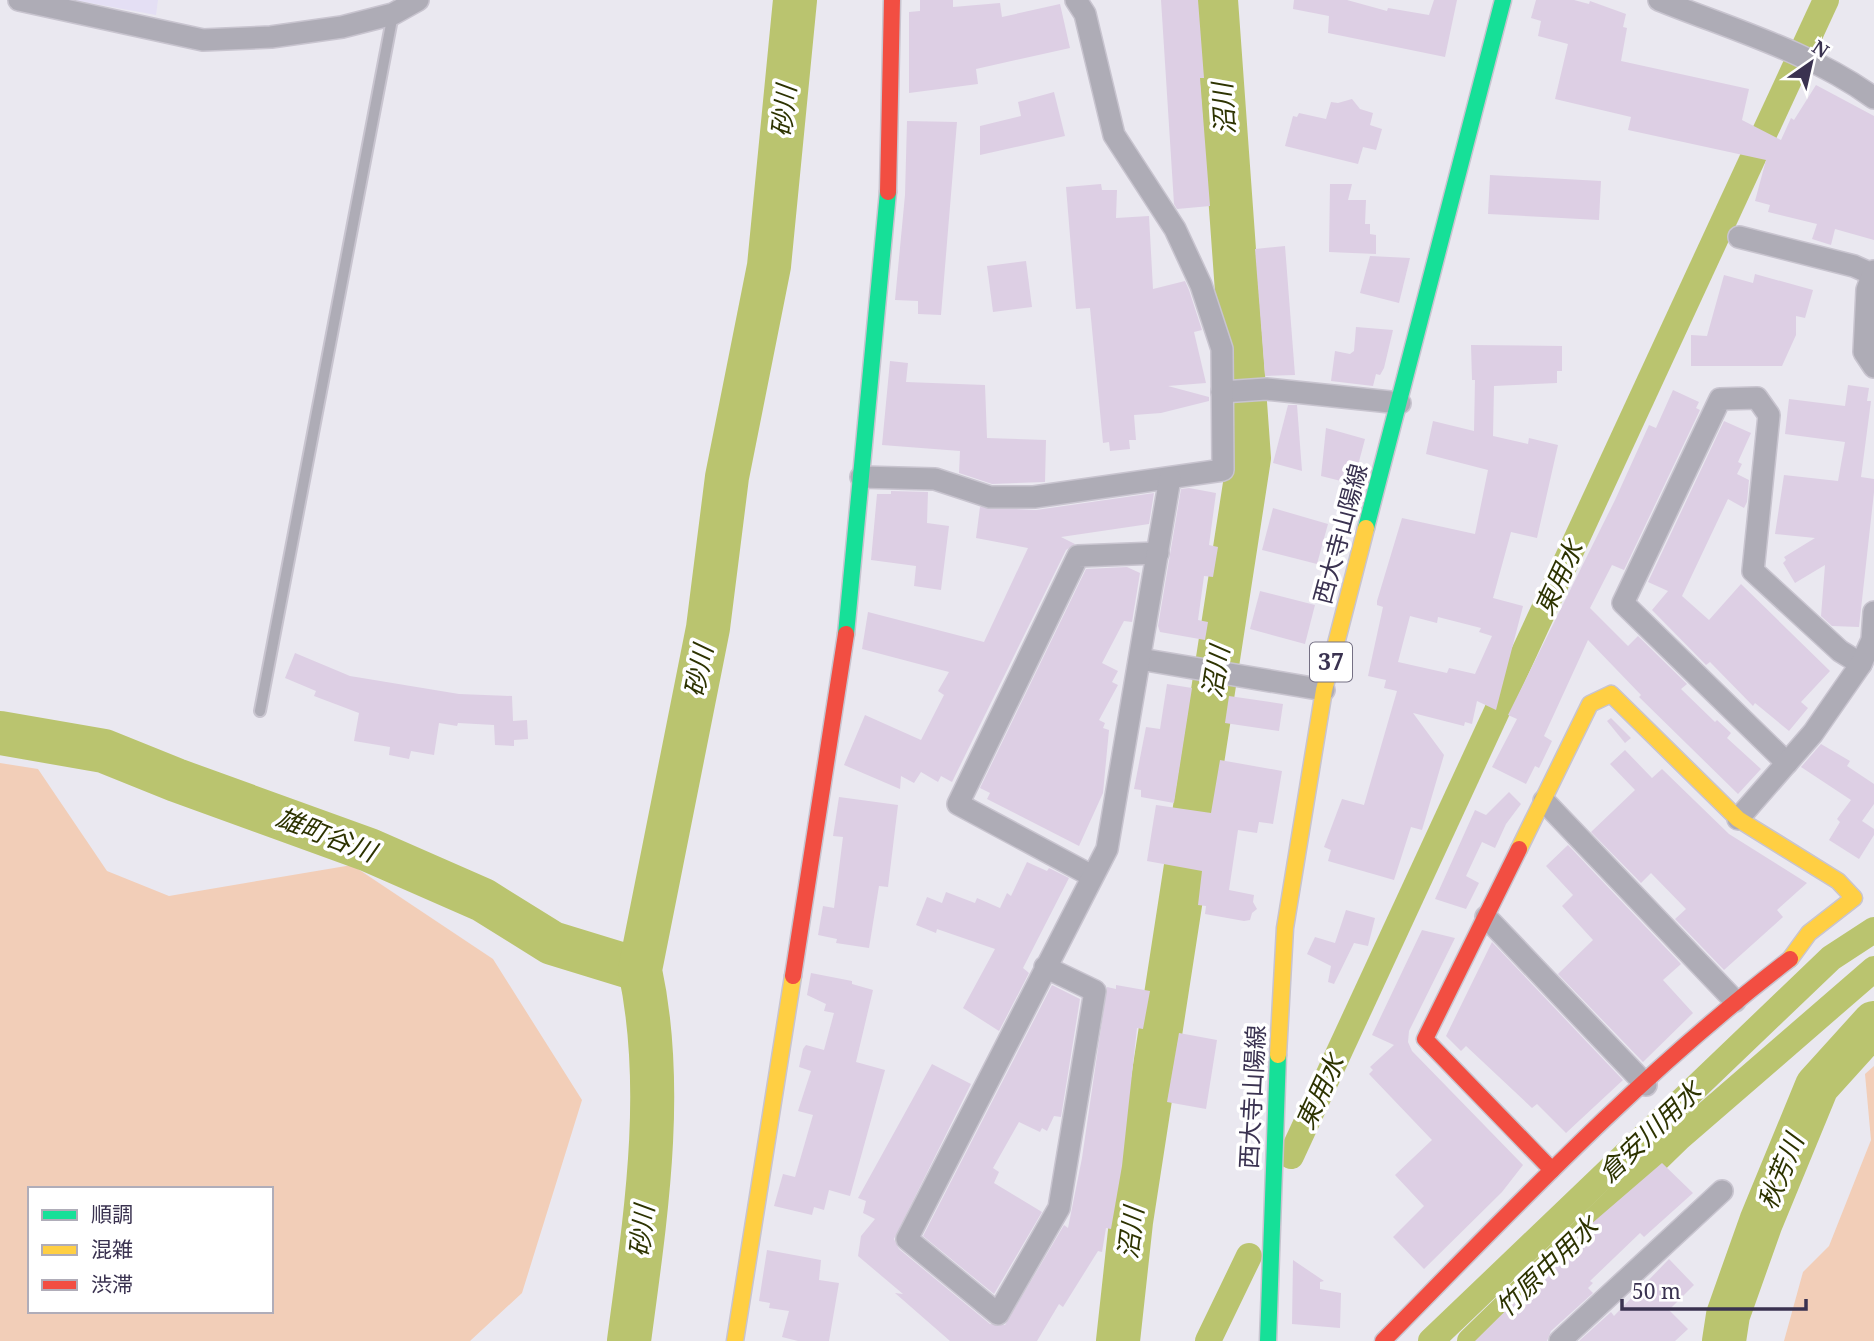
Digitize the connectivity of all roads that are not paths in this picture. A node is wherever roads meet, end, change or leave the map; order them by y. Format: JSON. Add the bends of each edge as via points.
{"nodes":[{"id":1,"x":19,"y":0,"type":"edge"},
{"id":2,"x":418,"y":0,"type":"edge"},
{"id":3,"x":892,"y":0,"type":"edge"},
{"id":4,"x":1076,"y":0,"type":"edge"},
{"id":5,"x":1503,"y":0,"type":"edge"},
{"id":6,"x":1659,"y":0,"type":"edge"},
{"id":7,"x":393,"y":14,"type":"junction"},
{"id":8,"x":1874,"y":98,"type":"edge"},
{"id":9,"x":1739,"y":237,"type":"dead end"},
{"id":10,"x":1873,"y":272,"type":"edge"},
{"id":11,"x":1874,"y":367,"type":"edge"},
{"id":12,"x":1222,"y":393,"type":"junction"},
{"id":13,"x":1400,"y":403,"type":"junction"},
{"id":14,"x":861,"y":477,"type":"junction"},
{"id":15,"x":1170,"y":478,"type":"junction"},
{"id":16,"x":1158,"y":553,"type":"junction"},
{"id":17,"x":1874,"y":612,"type":"edge"},
{"id":18,"x":1140,"y":659,"type":"junction"},
{"id":19,"x":1861,"y":664,"type":"junction"},
{"id":20,"x":1324,"y":690,"type":"junction"},
{"id":21,"x":260,"y":711,"type":"dead end"},
{"id":22,"x":1787,"y":763,"type":"junction"},
{"id":23,"x":1544,"y":801,"type":"junction"},
{"id":24,"x":1738,"y":819,"type":"junction"},
{"id":25,"x":1092,"y":876,"type":"junction"},
{"id":26,"x":1486,"y":917,"type":"junction"},
{"id":27,"x":1045,"y":967,"type":"junction"},
{"id":28,"x":1735,"y":1001,"type":"junction"},
{"id":29,"x":1646,"y":1084,"type":"junction"},
{"id":30,"x":1552,"y":1170,"type":"junction"},
{"id":31,"x":1722,"y":1191,"type":"dead end"},
{"id":32,"x":735,"y":1341,"type":"edge"},
{"id":33,"x":1268,"y":1341,"type":"edge"},
{"id":34,"x":1383,"y":1341,"type":"edge"},
{"id":35,"x":1560,"y":1341,"type":"edge"}],
"edges":[{"from":1,"to":7,"type":"street","via":[[203,40],[271,37]]},
{"from":2,"to":7,"type":"street"},
{"from":3,"to":14,"type":"street","via":[[888,193]]},
{"from":4,"to":12,"type":"street","via":[[1084,14],[1114,135],[1175,229],[1201,285],[1222,349]]},
{"from":5,"to":13,"type":"street","name":"西大寺山陽線","number":"37"},
{"from":6,"to":8,"type":"street","via":[[1804,58]]},
{"from":7,"to":21,"type":"lane"},
{"from":9,"to":10,"type":"street"},
{"from":10,"to":11,"type":"street","via":[[1867,290],[1864,352]]},
{"from":12,"to":13,"type":"street","via":[[1266,389]]},
{"from":12,"to":15,"type":"street","via":[[1223,470]]},
{"from":13,"to":20,"type":"street","name":"西大寺山陽線","number":"37"},
{"from":14,"to":15,"type":"street","via":[[935,479],[990,497],[1034,497]]},
{"from":14,"to":32,"type":"street","via":[[846,639]]},
{"from":15,"to":16,"type":"street"},
{"from":16,"to":18,"type":"street"},
{"from":16,"to":25,"type":"street","via":[[1078,556],[958,804]]},
{"from":17,"to":19,"type":"street","via":[[1872,640]]},
{"from":18,"to":20,"type":"street"},
{"from":18,"to":25,"type":"street","via":[[1107,849]]},
{"from":19,"to":22,"type":"street"},
{"from":19,"to":22,"type":"street","via":[[1840,651],[1753,571],[1769,415],[1757,398],[1720,399],[1623,603]]},
{"from":20,"to":33,"type":"street","name":"西大寺山陽線","number":"37","via":[[1285,928],[1272,1151]]},
{"from":22,"to":24,"type":"street"},
{"from":23,"to":24,"type":"street","via":[[1590,704],[1611,694]]},
{"from":23,"to":26,"type":"street"},
{"from":23,"to":28,"type":"street"},
{"from":24,"to":28,"type":"street","via":[[1838,881],[1854,898],[1810,933],[1790,959]]},
{"from":25,"to":27,"type":"street"},
{"from":26,"to":29,"type":"street"},
{"from":26,"to":30,"type":"street","via":[[1425,1039]]},
{"from":27,"to":27,"type":"street","via":[[1095,991],[1059,1208],[998,1314],[907,1239]]},
{"from":28,"to":29,"type":"street"},
{"from":29,"to":30,"type":"street"},
{"from":30,"to":34,"type":"street"},
{"from":31,"to":35,"type":"street"}]}
